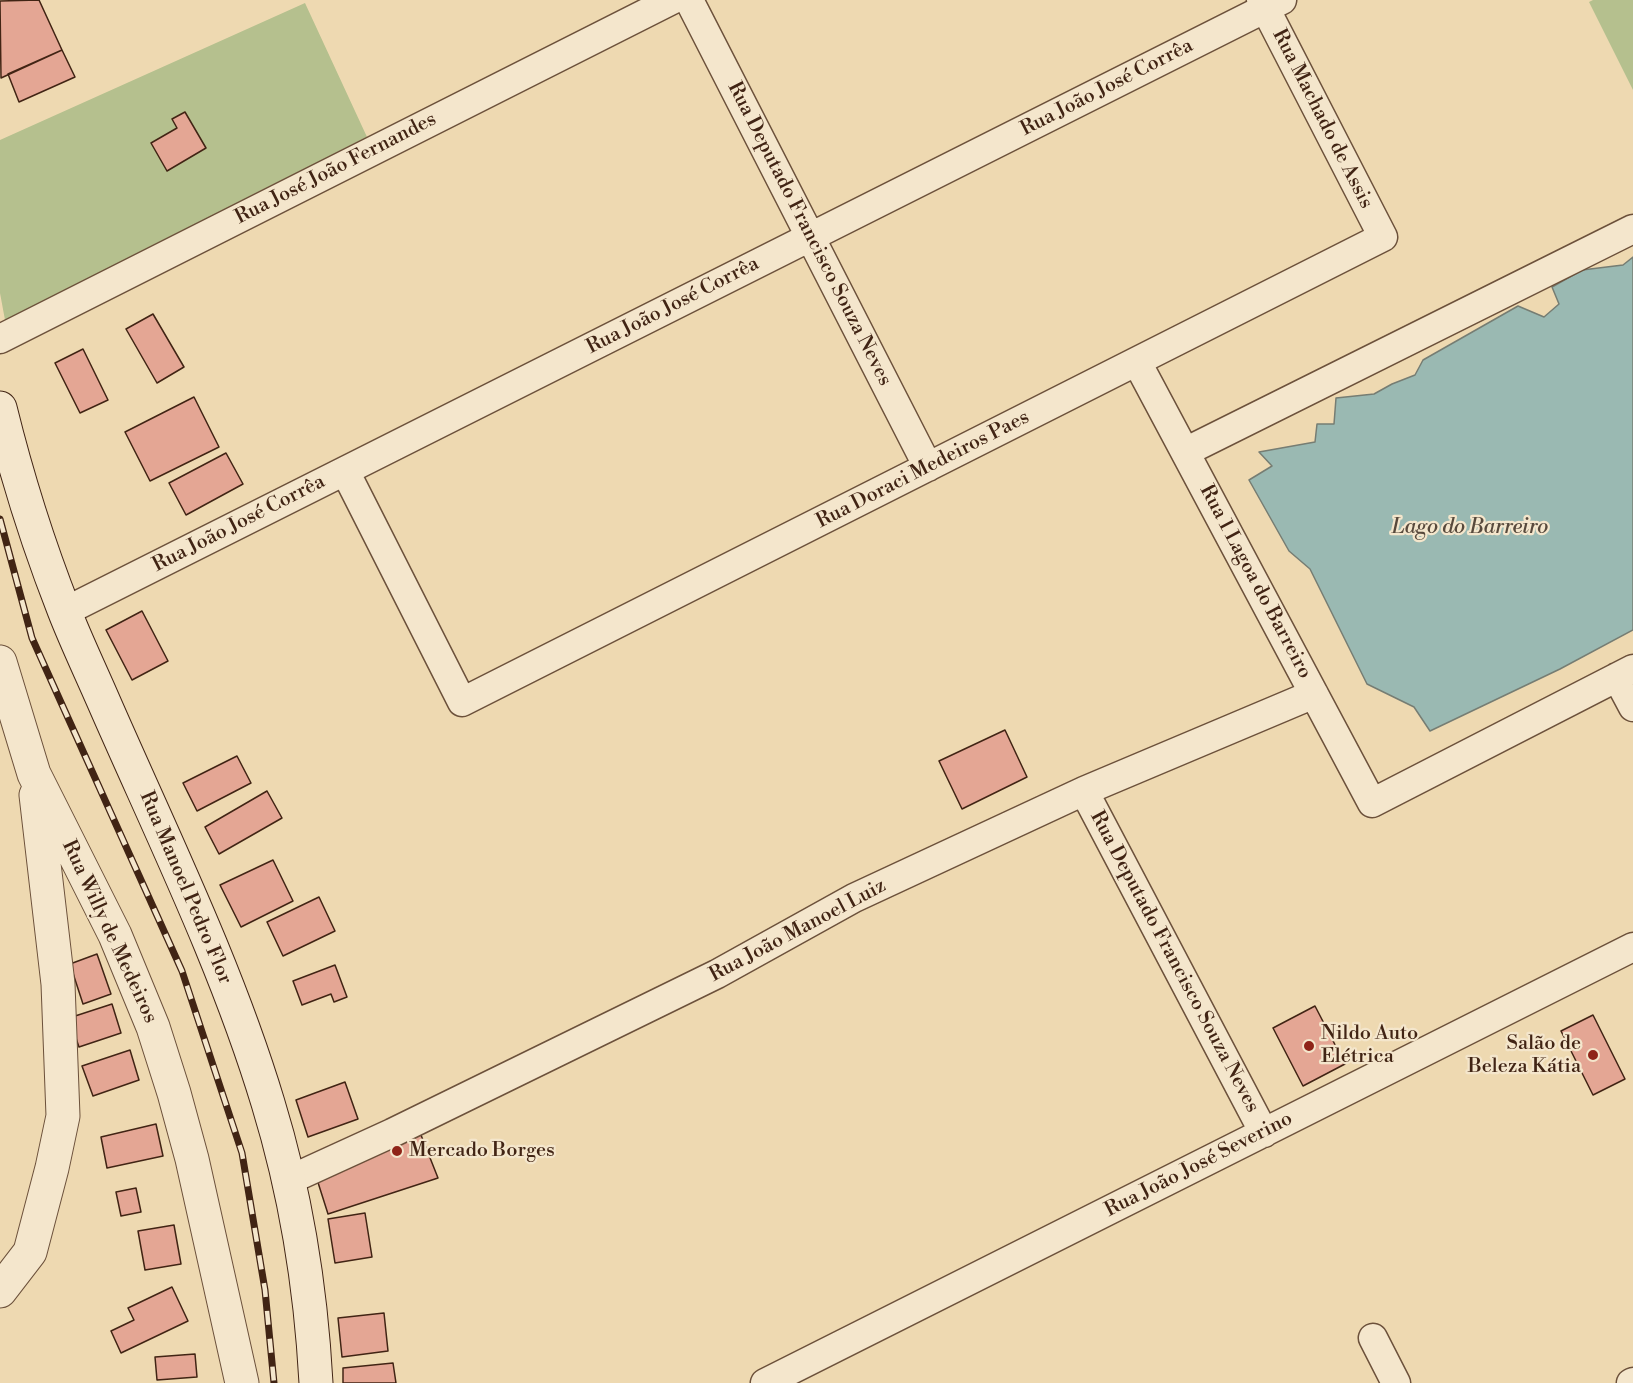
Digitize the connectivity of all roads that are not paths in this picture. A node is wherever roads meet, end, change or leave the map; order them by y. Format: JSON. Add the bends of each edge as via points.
{"nodes":[{"id":1,"x":672,"y":0,"type":"edge"},
{"id":2,"x":689,"y":0,"type":"edge"},
{"id":3,"x":1269,"y":3,"type":"edge"},
{"id":4,"x":1633,"y":229,"type":"edge"},
{"id":5,"x":811,"y":237,"type":"junction"},
{"id":6,"x":1383,"y":237,"type":"joint"},
{"id":7,"x":0,"y":339,"type":"edge"},
{"id":8,"x":1137,"y":362,"type":"junction"},
{"id":9,"x":0,"y":408,"type":"edge"},
{"id":10,"x":1185,"y":452,"type":"junction"},
{"id":11,"x":928,"y":467,"type":"junction"},
{"id":12,"x":345,"y":471,"type":"junction"},
{"id":13,"x":64,"y":612,"type":"junction"},
{"id":14,"x":0,"y":662,"type":"edge"},
{"id":15,"x":1625,"y":673,"type":"edge"},
{"id":16,"x":1314,"y":693,"type":"junction"},
{"id":17,"x":1633,"y":707,"type":"edge"},
{"id":18,"x":34,"y":774,"type":"junction"},
{"id":19,"x":1084,"y":791,"type":"junction"},
{"id":20,"x":1633,"y":947,"type":"edge"},
{"id":21,"x":1264,"y":1133,"type":"junction"},
{"id":22,"x":287,"y":1181,"type":"junction"},
{"id":23,"x":0,"y":1291,"type":"edge"},
{"id":24,"x":1373,"y":1338,"type":"dead end"},
{"id":25,"x":242,"y":1383,"type":"edge"},
{"id":26,"x":316,"y":1383,"type":"edge"},
{"id":27,"x":765,"y":1383,"type":"edge"},
{"id":28,"x":1396,"y":1383,"type":"edge"}],
"edges":[{"from":1,"to":7,"type":"street","name":"Rua José João Fernandes"},
{"from":2,"to":5,"type":"street","name":"Rua Deputado Francisco Souza Neves"},
{"from":3,"to":5,"type":"street","name":"Rua João José Corrêa"},
{"from":3,"to":6,"type":"street","name":"Rua Machado de Assis"},
{"from":4,"to":10,"type":"street"},
{"from":5,"to":11,"type":"street","name":"Rua Deputado Francisco Souza Neves"},
{"from":5,"to":12,"type":"street","name":"Rua João José Corrêa"},
{"from":6,"to":8,"type":"street","name":"Rua Doraci Medeiros Paes"},
{"from":8,"to":10,"type":"street","name":"Rua 1 Lagoa do Barreiro"},
{"from":8,"to":11,"type":"street","name":"Rua Doraci Medeiros Paes"},
{"from":9,"to":13,"type":"street","name":"Rua Manoel Pedro Flor","via":[[16,471]]},
{"from":10,"to":16,"type":"street","name":"Rua 1 Lagoa do Barreiro"},
{"from":11,"to":12,"type":"street","name":"Rua Doraci Medeiros Paes","via":[[462,702]]},
{"from":12,"to":13,"type":"street","name":"Rua João José Corrêa"},
{"from":13,"to":22,"type":"street","name":"Rua Manoel Pedro Flor","via":[[219,965],[269,1104]]},
{"from":14,"to":18,"type":"street","name":"Rua Willy de Medeiros"},
{"from":15,"to":16,"type":"street","name":"Rua 1 Lagoa do Barreiro","via":[[1372,803]]},
{"from":15,"to":17,"type":"street"},
{"from":16,"to":19,"type":"street","name":"Rua João Manoel Luiz"},
{"from":18,"to":23,"type":"street","via":[[58,984],[63,1116],[30,1252]]},
{"from":18,"to":25,"type":"street","name":"Rua Willy de Medeiros","via":[[115,935],[153,1027],[192,1159]]},
{"from":19,"to":21,"type":"street","name":"Rua Deputado Francisco Souza Neves"},
{"from":19,"to":22,"type":"street","name":"Rua João Manoel Luiz","via":[[854,898],[706,980]]},
{"from":20,"to":21,"type":"street","name":"Rua João José Severino"},
{"from":21,"to":27,"type":"street","name":"Rua João José Severino"},
{"from":22,"to":26,"type":"street","name":"Rua Manoel Pedro Flor","via":[[299,1236]]},
{"from":24,"to":28,"type":"street"}]}
